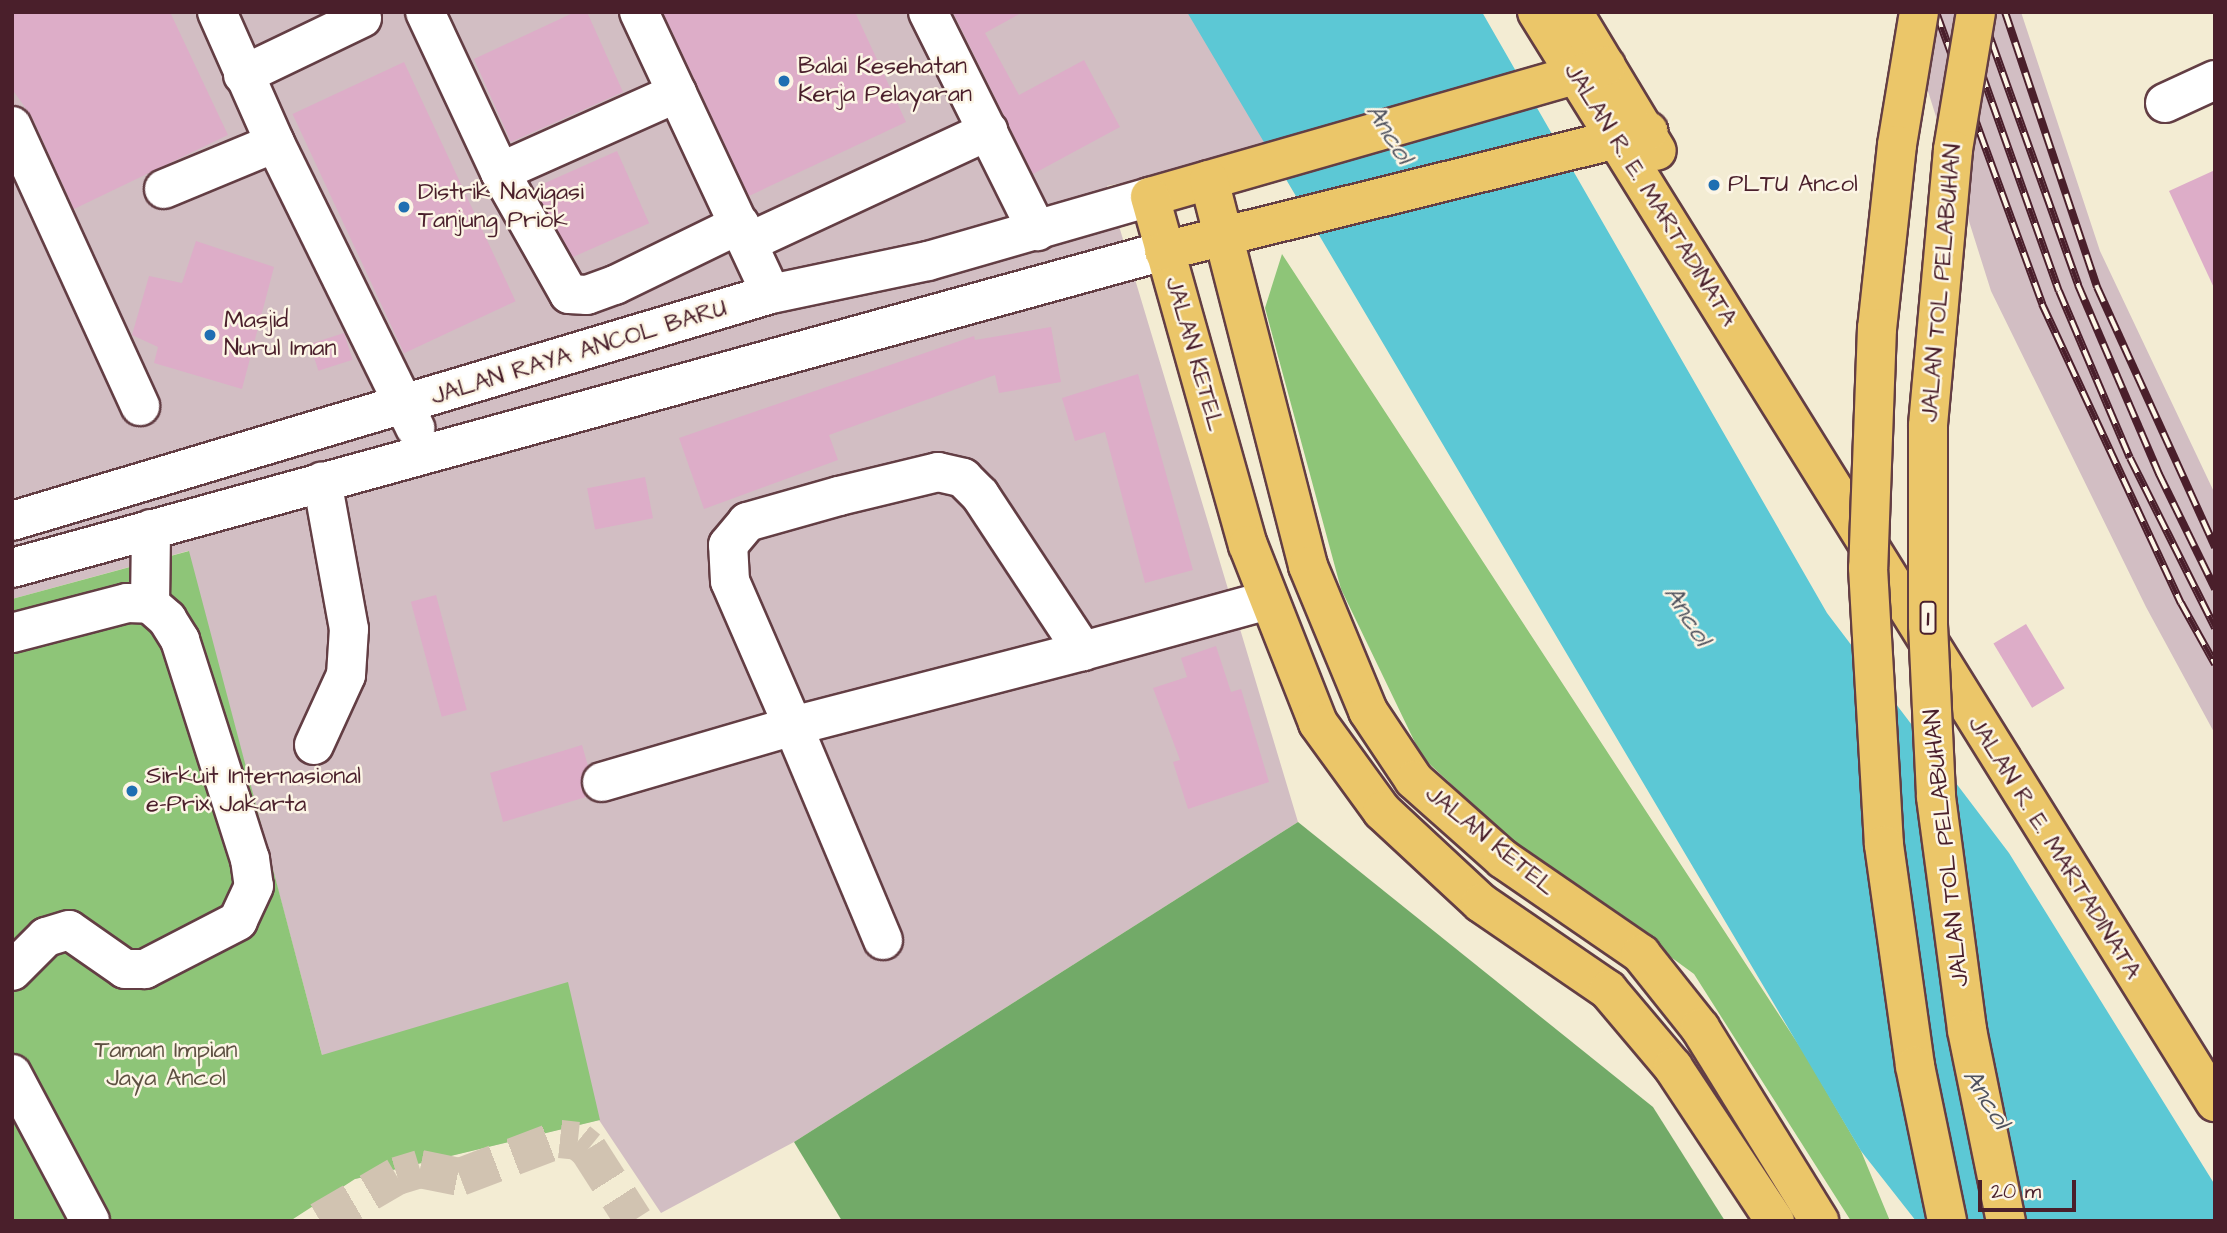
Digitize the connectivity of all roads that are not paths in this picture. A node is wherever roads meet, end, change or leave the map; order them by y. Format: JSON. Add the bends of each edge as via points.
{"nodes":[{"id":1,"x":217,"y":12,"type":"edge"},
{"id":2,"x":425,"y":12,"type":"edge"},
{"id":3,"x":639,"y":12,"type":"edge"},
{"id":4,"x":928,"y":12,"type":"edge"},
{"id":5,"x":1537,"y":12,"type":"edge"},
{"id":6,"x":1573,"y":12,"type":"edge"},
{"id":7,"x":1919,"y":12,"type":"edge"},
{"id":8,"x":1976,"y":12,"type":"edge"},
{"id":9,"x":362,"y":18,"type":"dead end"},
{"id":10,"x":243,"y":75,"type":"junction"},
{"id":11,"x":1576,"y":75,"type":"junction"},
{"id":12,"x":2215,"y":80,"type":"edge"},
{"id":13,"x":677,"y":93,"type":"junction"},
{"id":14,"x":2165,"y":103,"type":"dead end"},
{"id":15,"x":12,"y":126,"type":"edge"},
{"id":16,"x":988,"y":131,"type":"junction"},
{"id":17,"x":1632,"y":134,"type":"junction"},
{"id":18,"x":275,"y":143,"type":"junction"},
{"id":19,"x":500,"y":172,"type":"junction"},
{"id":20,"x":1209,"y":180,"type":"junction"},
{"id":21,"x":164,"y":189,"type":"dead end"},
{"id":22,"x":1150,"y":197,"type":"junction"},
{"id":23,"x":1037,"y":231,"type":"junction"},
{"id":24,"x":745,"y":233,"type":"junction"},
{"id":25,"x":1225,"y":235,"type":"junction"},
{"id":26,"x":1164,"y":251,"type":"junction"},
{"id":27,"x":816,"y":285,"type":"junction"},
{"id":28,"x":771,"y":294,"type":"junction"},
{"id":29,"x":839,"y":342,"type":"junction"},
{"id":30,"x":139,"y":407,"type":"dead end"},
{"id":31,"x":404,"y":407,"type":"junction"},
{"id":32,"x":427,"y":452,"type":"junction"},
{"id":33,"x":322,"y":481,"type":"junction"},
{"id":34,"x":12,"y":521,"type":"edge"},
{"id":35,"x":151,"y":529,"type":"junction"},
{"id":36,"x":12,"y":568,"type":"edge"},
{"id":37,"x":1268,"y":600,"type":"junction"},
{"id":38,"x":150,"y":604,"type":"junction"},
{"id":39,"x":12,"y":632,"type":"edge"},
{"id":40,"x":1335,"y":632,"type":"junction"},
{"id":41,"x":1083,"y":651,"type":"junction"},
{"id":42,"x":1287,"y":654,"type":"junction"},
{"id":43,"x":793,"y":726,"type":"junction"},
{"id":44,"x":314,"y":745,"type":"dead end"},
{"id":45,"x":602,"y":782,"type":"dead end"},
{"id":46,"x":883,"y":940,"type":"dead end"},
{"id":47,"x":12,"y":971,"type":"edge"},
{"id":48,"x":12,"y":1074,"type":"edge"},
{"id":49,"x":2215,"y":1102,"type":"edge"},
{"id":50,"x":90,"y":1221,"type":"edge"},
{"id":51,"x":1775,"y":1221,"type":"edge"},
{"id":52,"x":1819,"y":1221,"type":"edge"},
{"id":53,"x":1947,"y":1221,"type":"edge"},
{"id":54,"x":2006,"y":1221,"type":"edge"}],
"edges":[{"from":1,"to":10,"type":"lane"},
{"from":2,"to":19,"type":"lane"},
{"from":3,"to":13,"type":"lane"},
{"from":4,"to":16,"type":"lane"},
{"from":5,"to":11,"type":"highway","name":"JALAN R. E. MARTADINATA","number":"1"},
{"from":6,"to":11,"type":"highway","name":"JALAN R. E. MARTADINATA","number":"1"},
{"from":7,"to":53,"type":"highway","bridge":true,"via":[[1897,145],[1877,328],[1868,568],[1884,845],[1915,1066]]},
{"from":8,"to":54,"type":"highway","name":"JALAN TOL PELABUHAN","number":"1","bridge":true,"via":[[1953,150],[1928,426],[1928,625],[1937,797],[1967,1030]]},
{"from":9,"to":10,"type":"lane"},
{"from":10,"to":18,"type":"lane"},
{"from":11,"to":17,"type":"highway","name":"JALAN R. E. MARTADINATA","number":"1"},
{"from":11,"to":20,"type":"highway"},
{"from":12,"to":14,"type":"lane"},
{"from":13,"to":19,"type":"lane"},
{"from":13,"to":24,"type":"lane"},
{"from":15,"to":30,"type":"lane"},
{"from":16,"to":23,"type":"lane"},
{"from":16,"to":24,"type":"lane"},
{"from":17,"to":25,"type":"highway","name":"JALAN KETEL"},
{"from":17,"to":49,"type":"highway","name":"JALAN R. E. MARTADINATA","number":"1","via":[[1764,378]]},
{"from":18,"to":21,"type":"lane"},
{"from":18,"to":31,"type":"lane"},
{"from":19,"to":24,"type":"lane","via":[[565,288],[574,296],[587,295]]},
{"from":20,"to":22,"type":"highway"},
{"from":20,"to":25,"type":"highway","name":"JALAN KETEL"},
{"from":22,"to":23,"type":"lane","name":"JALAN RAYA ANCOL BARU"},
{"from":22,"to":26,"type":"highway","name":"JALAN KETEL"},
{"from":23,"to":27,"type":"lane","name":"JALAN RAYA ANCOL BARU"},
{"from":24,"to":28,"type":"lane"},
{"from":25,"to":26,"type":"highway","name":"JALAN KETEL"},
{"from":25,"to":40,"type":"highway","name":"JALAN KETEL","via":[[1308,566]]},
{"from":26,"to":29,"type":"lane"},
{"from":26,"to":37,"type":"highway","name":"JALAN KETEL"},
{"from":27,"to":28,"type":"lane","name":"JALAN RAYA ANCOL BARU"},
{"from":27,"to":29,"type":"lane"},
{"from":28,"to":31,"type":"lane","name":"JALAN RAYA ANCOL BARU"},
{"from":29,"to":32,"type":"lane"},
{"from":31,"to":32,"type":"lane"},
{"from":31,"to":34,"type":"lane","name":"JALAN RAYA ANCOL BARU"},
{"from":32,"to":33,"type":"lane"},
{"from":33,"to":35,"type":"lane"},
{"from":33,"to":44,"type":"lane","via":[[349,629],[346,675]]},
{"from":35,"to":36,"type":"lane"},
{"from":35,"to":38,"type":"lane"},
{"from":37,"to":41,"type":"lane"},
{"from":37,"to":42,"type":"highway","name":"JALAN KETEL"},
{"from":38,"to":39,"type":"lane","via":[[127,603]]},
{"from":38,"to":47,"type":"lane","via":[[167,619],[184,653],[250,859],[254,886],[248,906],[239,921],[145,969],[125,969],[69,930],[46,937]]},
{"from":40,"to":42,"type":"highway"},
{"from":40,"to":52,"type":"highway","name":"JALAN KETEL","via":[[1368,711],[1414,780],[1503,859],[1641,954],[1700,1028]]},
{"from":41,"to":43,"type":"lane"},
{"from":41,"to":43,"type":"lane","via":[[980,495],[963,478],[938,472],[839,496],[747,522],[728,545],[730,581]]},
{"from":42,"to":51,"type":"highway","name":"JALAN KETEL","via":[[1318,723],[1382,811],[1481,903],[1608,990],[1673,1067]]},
{"from":43,"to":45,"type":"lane"},
{"from":43,"to":46,"type":"lane"},
{"from":48,"to":50,"type":"lane"}]}
